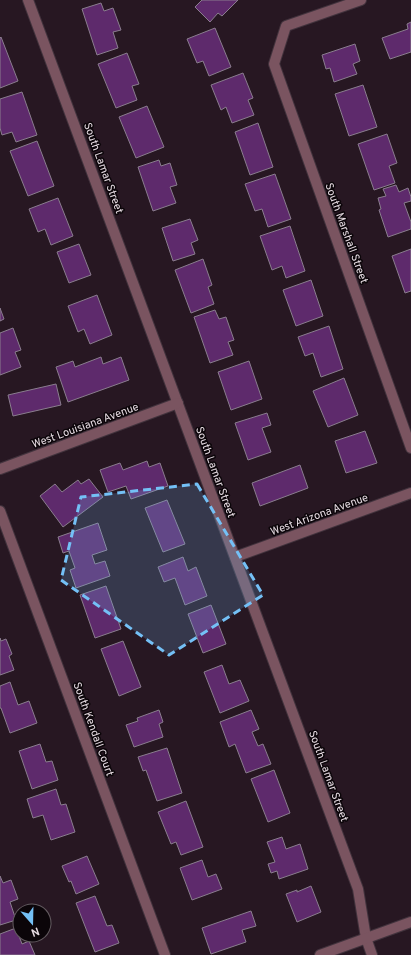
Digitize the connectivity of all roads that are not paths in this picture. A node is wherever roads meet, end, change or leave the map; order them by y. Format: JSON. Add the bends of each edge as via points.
{"nodes":[{"id":1,"x":28,"y":0,"type":"edge"},
{"id":2,"x":361,"y":0,"type":"edge"},
{"id":3,"x":178,"y":403,"type":"junction"},
{"id":4,"x":411,"y":448,"type":"edge"},
{"id":5,"x":0,"y":469,"type":"edge"},
{"id":6,"x":411,"y":493,"type":"edge"},
{"id":7,"x":0,"y":511,"type":"edge"},
{"id":8,"x":235,"y":557,"type":"junction"},
{"id":9,"x":411,"y":922,"type":"edge"},
{"id":10,"x":366,"y":938,"type":"junction"},
{"id":11,"x":165,"y":955,"type":"edge"},
{"id":12,"x":320,"y":955,"type":"edge"},
{"id":13,"x":372,"y":955,"type":"edge"}],
"edges":[{"from":1,"to":3,"type":"street","name":"South Lamar Street"},
{"from":2,"to":4,"type":"street","name":"South Marshall Street","via":[[286,26],[274,64]]},
{"from":3,"to":5,"type":"street","name":"West Louisiana Avenue"},
{"from":3,"to":8,"type":"street","name":"South Lamar Street"},
{"from":6,"to":8,"type":"street","name":"West Arizona Avenue"},
{"from":7,"to":11,"type":"street","name":"South Kendall Court"},
{"from":8,"to":10,"type":"street","name":"South Lamar Street","via":[[358,889]]},
{"from":9,"to":10,"type":"street"},
{"from":10,"to":12,"type":"street"},
{"from":10,"to":13,"type":"street","name":"South Lamar Street"}]}
